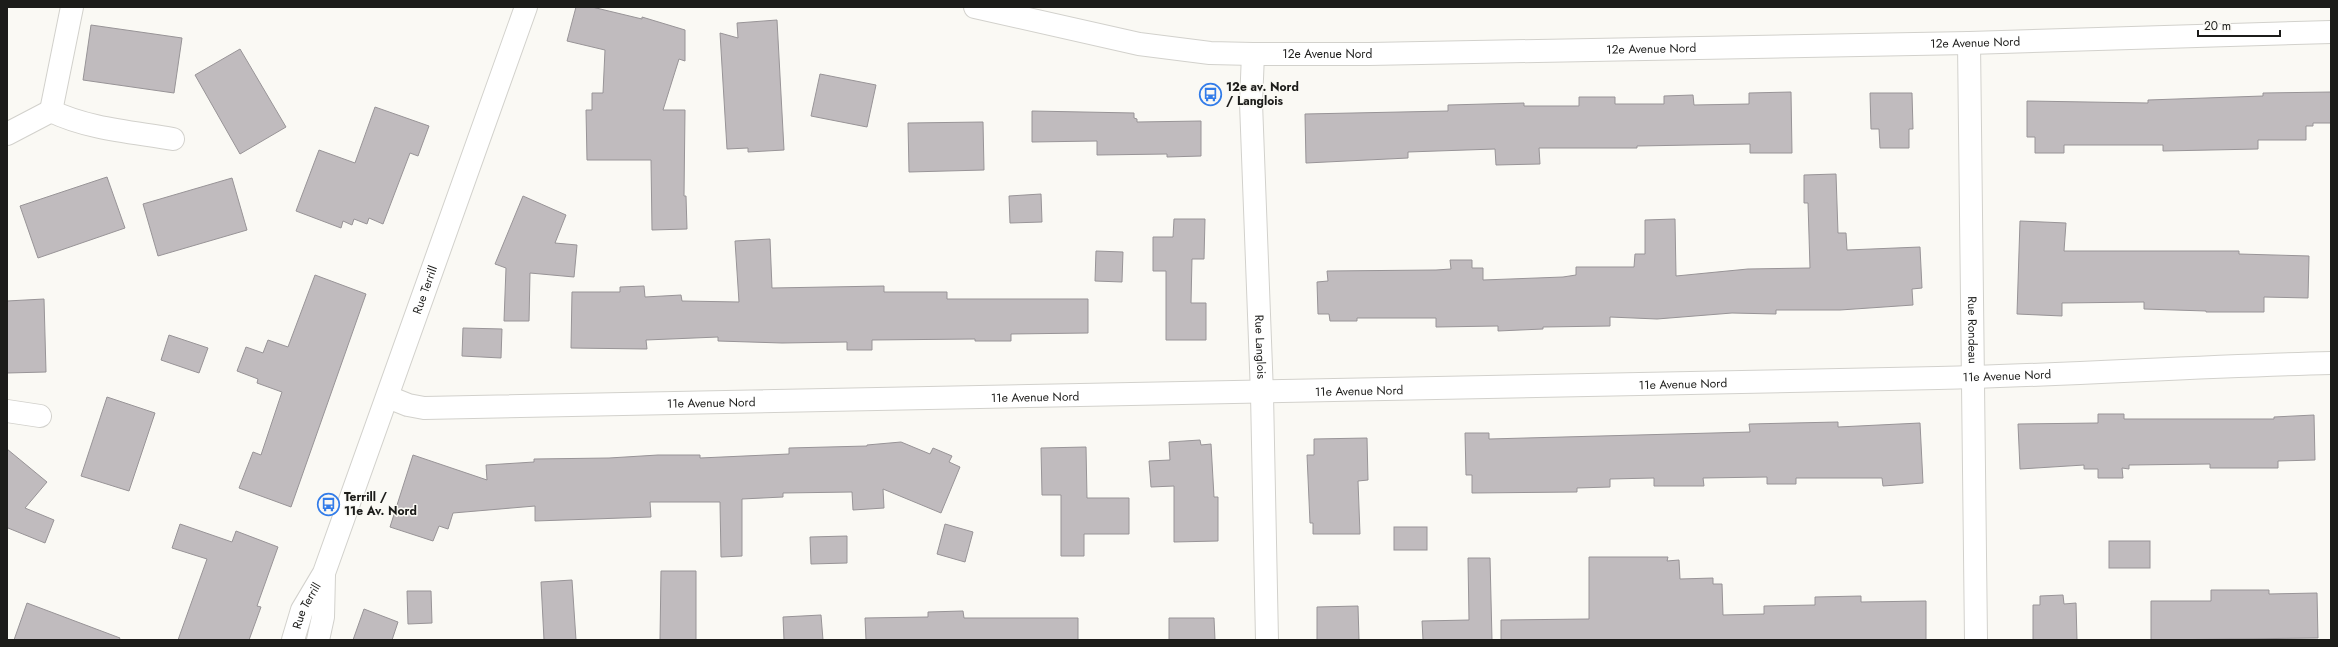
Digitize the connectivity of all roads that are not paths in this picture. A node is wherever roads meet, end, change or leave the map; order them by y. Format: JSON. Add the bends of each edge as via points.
{"nodes":[{"id":1,"x":72,"y":7,"type":"edge"},
{"id":2,"x":526,"y":7,"type":"edge"},
{"id":3,"x":975,"y":7,"type":"edge"},
{"id":4,"x":2331,"y":32,"type":"edge"},
{"id":5,"x":1970,"y":43,"type":"junction"},
{"id":6,"x":1253,"y":54,"type":"junction"},
{"id":7,"x":51,"y":111,"type":"junction"},
{"id":8,"x":7,"y":134,"type":"edge"},
{"id":9,"x":174,"y":139,"type":"dead end"},
{"id":10,"x":2331,"y":363,"type":"edge"},
{"id":11,"x":1973,"y":377,"type":"junction"},
{"id":12,"x":1262,"y":394,"type":"junction"},
{"id":13,"x":388,"y":397,"type":"junction"},
{"id":14,"x":7,"y":411,"type":"edge"},
{"id":15,"x":40,"y":416,"type":"dead end"},
{"id":16,"x":324,"y":574,"type":"junction"},
{"id":17,"x":293,"y":640,"type":"edge"},
{"id":18,"x":318,"y":640,"type":"edge"},
{"id":19,"x":1267,"y":640,"type":"edge"},
{"id":20,"x":1976,"y":640,"type":"edge"}],
"edges":[{"from":1,"to":7,"type":"street"},
{"from":2,"to":13,"type":"street","name":"Rue Terrill"},
{"from":3,"to":6,"type":"street","name":"12e Avenue Nord","via":[[1140,44],[1210,53]]},
{"from":4,"to":5,"type":"street","name":"12e Avenue Nord"},
{"from":5,"to":6,"type":"street","name":"12e Avenue Nord"},
{"from":5,"to":11,"type":"street","name":"Rue Rondeau"},
{"from":6,"to":12,"type":"street","name":"Rue Langlois","via":[[1250,93]]},
{"from":7,"to":8,"type":"street"},
{"from":7,"to":9,"type":"street","via":[[64,118],[88,124]]},
{"from":10,"to":11,"type":"street","name":"11e Avenue Nord"},
{"from":11,"to":12,"type":"street","name":"11e Avenue Nord"},
{"from":11,"to":20,"type":"street","name":"Rue Rondeau"},
{"from":12,"to":13,"type":"street","name":"11e Avenue Nord","via":[[424,408]]},
{"from":12,"to":19,"type":"street","name":"Rue Langlois"},
{"from":13,"to":16,"type":"street","name":"Rue Terrill"},
{"from":14,"to":15,"type":"street"},
{"from":16,"to":17,"type":"street","name":"Rue Terrill","via":[[302,610]]},
{"from":16,"to":18,"type":"street","name":"Rue Terrill","via":[[323,617]]}]}
